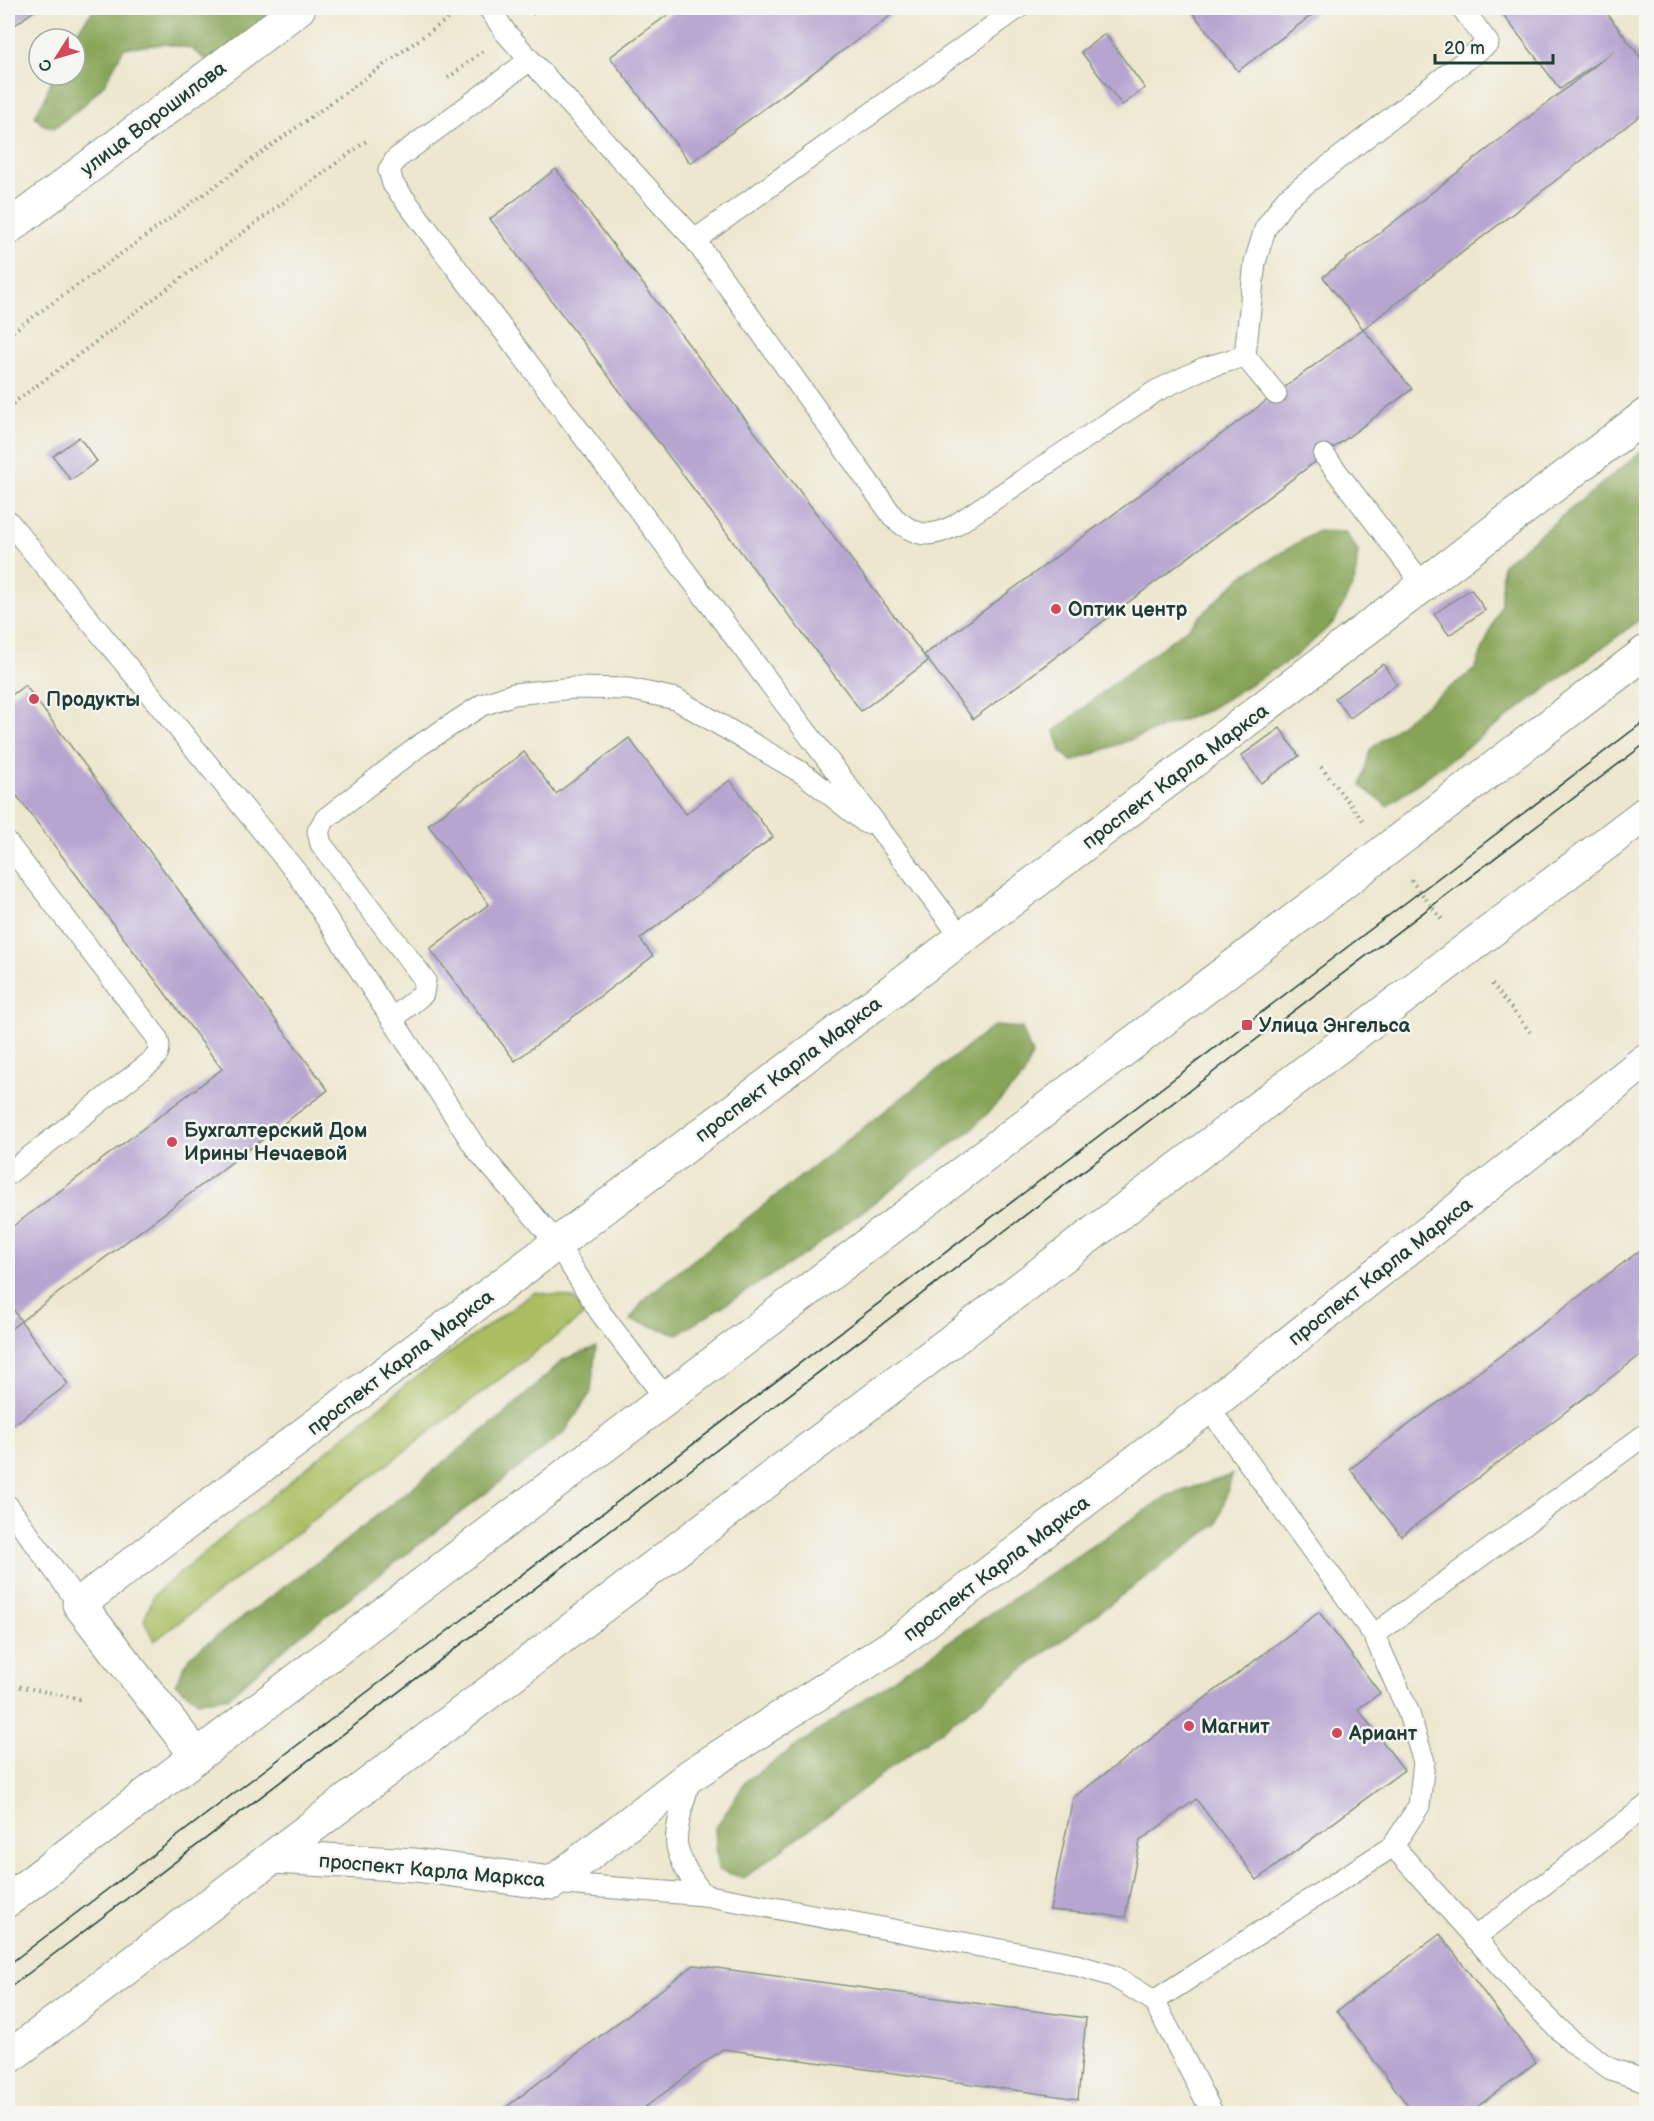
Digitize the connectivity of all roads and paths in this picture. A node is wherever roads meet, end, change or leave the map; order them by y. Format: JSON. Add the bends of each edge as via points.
{"nodes":[{"id":1,"x":299,"y":8,"type":"edge"},
{"id":2,"x":463,"y":8,"type":"edge"},
{"id":3,"x":489,"y":8,"type":"edge"},
{"id":4,"x":541,"y":8,"type":"edge"},
{"id":5,"x":1018,"y":8,"type":"edge"},
{"id":6,"x":1462,"y":8,"type":"edge"},
{"id":7,"x":506,"y":33,"type":"junction"},
{"id":8,"x":530,"y":60,"type":"junction"},
{"id":9,"x":440,"y":84,"type":"dead end"},
{"id":10,"x":375,"y":135,"type":"dead end"},
{"id":11,"x":8,"y":228,"type":"edge"},
{"id":12,"x":695,"y":240,"type":"junction"},
{"id":13,"x":8,"y":335,"type":"edge"},
{"id":14,"x":1245,"y":356,"type":"junction"},
{"id":15,"x":1275,"y":394,"type":"dead end"},
{"id":16,"x":8,"y":407,"type":"edge"},
{"id":17,"x":1647,"y":415,"type":"edge"},
{"id":18,"x":1324,"y":455,"type":"dead end"},
{"id":19,"x":8,"y":521,"type":"edge"},
{"id":20,"x":1424,"y":586,"type":"junction"},
{"id":21,"x":1647,"y":652,"type":"edge"},
{"id":22,"x":1321,"y":767,"type":"dead end"},
{"id":23,"x":1647,"y":813,"type":"edge"},
{"id":24,"x":1367,"y":825,"type":"dead end"},
{"id":25,"x":890,"y":842,"type":"junction"},
{"id":26,"x":8,"y":844,"type":"edge"},
{"id":27,"x":1411,"y":880,"type":"dead end"},
{"id":28,"x":1449,"y":928,"type":"dead end"},
{"id":29,"x":962,"y":938,"type":"junction"},
{"id":30,"x":1492,"y":984,"type":"dead end"},
{"id":31,"x":392,"y":1019,"type":"junction"},
{"id":32,"x":1530,"y":1032,"type":"dead end"},
{"id":33,"x":1647,"y":1060,"type":"edge"},
{"id":34,"x":8,"y":1173,"type":"edge"},
{"id":35,"x":557,"y":1243,"type":"junction"},
{"id":36,"x":666,"y":1399,"type":"junction"},
{"id":37,"x":1208,"y":1407,"type":"junction"},
{"id":38,"x":1647,"y":1434,"type":"edge"},
{"id":39,"x":8,"y":1506,"type":"edge"},
{"id":40,"x":80,"y":1604,"type":"junction"},
{"id":41,"x":1374,"y":1635,"type":"junction"},
{"id":42,"x":8,"y":1684,"type":"edge"},
{"id":43,"x":81,"y":1699,"type":"dead end"},
{"id":44,"x":197,"y":1756,"type":"junction"},
{"id":45,"x":691,"y":1775,"type":"junction"},
{"id":46,"x":1647,"y":1806,"type":"edge"},
{"id":47,"x":1393,"y":1846,"type":"junction"},
{"id":48,"x":273,"y":1857,"type":"junction"},
{"id":49,"x":552,"y":1883,"type":"junction"},
{"id":50,"x":704,"y":1895,"type":"junction"},
{"id":51,"x":8,"y":1900,"type":"edge"},
{"id":52,"x":1474,"y":1938,"type":"junction"},
{"id":53,"x":1154,"y":2001,"type":"junction"},
{"id":54,"x":8,"y":2058,"type":"edge"},
{"id":55,"x":1647,"y":2081,"type":"edge"},
{"id":56,"x":1208,"y":2112,"type":"edge"}],
"edges":[{"from":1,"to":11,"type":"main road","name":"улица Ворошилова"},
{"from":2,"to":13,"type":"path"},
{"from":3,"to":7,"type":"lane"},
{"from":4,"to":7,"type":"path"},
{"from":5,"to":12,"type":"lane"},
{"from":6,"to":14,"type":"lane","via":[[1488,43],[1286,199],[1265,229],[1255,262]]},
{"from":7,"to":8,"type":"lane"},
{"from":7,"to":9,"type":"path"},
{"from":8,"to":12,"type":"lane"},
{"from":8,"to":25,"type":"lane","via":[[396,159],[389,170],[390,177]]},
{"from":10,"to":16,"type":"path"},
{"from":12,"to":14,"type":"lane","via":[[894,518],[907,529],[923,534],[939,534],[954,526],[1156,391],[1203,368]]},
{"from":14,"to":15,"type":"lane"},
{"from":17,"to":20,"type":"main road","name":"проспект Карла Маркса"},
{"from":18,"to":20,"type":"lane"},
{"from":19,"to":31,"type":"lane","via":[[297,873]]},
{"from":20,"to":29,"type":"main road","name":"проспект Карла Маркса"},
{"from":21,"to":36,"type":"main road"},
{"from":22,"to":24,"type":"path"},
{"from":23,"to":48,"type":"main road","name":"проспект Карла Маркса"},
{"from":25,"to":29,"type":"lane"},
{"from":25,"to":31,"type":"lane","via":[[804,774],[676,699],[629,689],[573,688],[514,694],[482,705],[420,745],[324,819],[318,831],[321,844],[425,980],[423,994]]},
{"from":26,"to":34,"type":"lane","via":[[156,1036],[159,1049],[152,1061]]},
{"from":27,"to":28,"type":"path"},
{"from":29,"to":35,"type":"main road","name":"проспект Карла Маркса"},
{"from":30,"to":32,"type":"path"},
{"from":31,"to":35,"type":"lane","via":[[477,1150]]},
{"from":33,"to":37,"type":"main road","name":"проспект Карла Маркса"},
{"from":35,"to":36,"type":"lane","via":[[600,1312]]},
{"from":35,"to":40,"type":"main road","name":"проспект Карла Маркса"},
{"from":36,"to":44,"type":"main road"},
{"from":37,"to":41,"type":"lane"},
{"from":37,"to":45,"type":"main road","name":"проспект Карла Маркса","via":[[897,1643]]},
{"from":38,"to":41,"type":"lane"},
{"from":39,"to":40,"type":"lane"},
{"from":40,"to":44,"type":"main road"},
{"from":41,"to":47,"type":"lane","via":[[1408,1711],[1424,1762],[1419,1806]]},
{"from":42,"to":43,"type":"path"},
{"from":44,"to":51,"type":"main road"},
{"from":45,"to":49,"type":"main road","name":"проспект Карла Маркса"},
{"from":45,"to":50,"type":"lane","via":[[677,1844],[690,1878]]},
{"from":46,"to":52,"type":"lane"},
{"from":47,"to":52,"type":"lane"},
{"from":47,"to":53,"type":"lane"},
{"from":48,"to":49,"type":"main road","name":"проспект Карла Маркса","via":[[415,1864]]},
{"from":48,"to":54,"type":"main road","name":"проспект Карла Маркса"},
{"from":49,"to":50,"type":"lane"},
{"from":50,"to":53,"type":"lane","via":[[1066,1962],[1113,1976]]},
{"from":52,"to":55,"type":"lane","via":[[1572,2042],[1611,2069]]},
{"from":53,"to":56,"type":"lane"}]}
